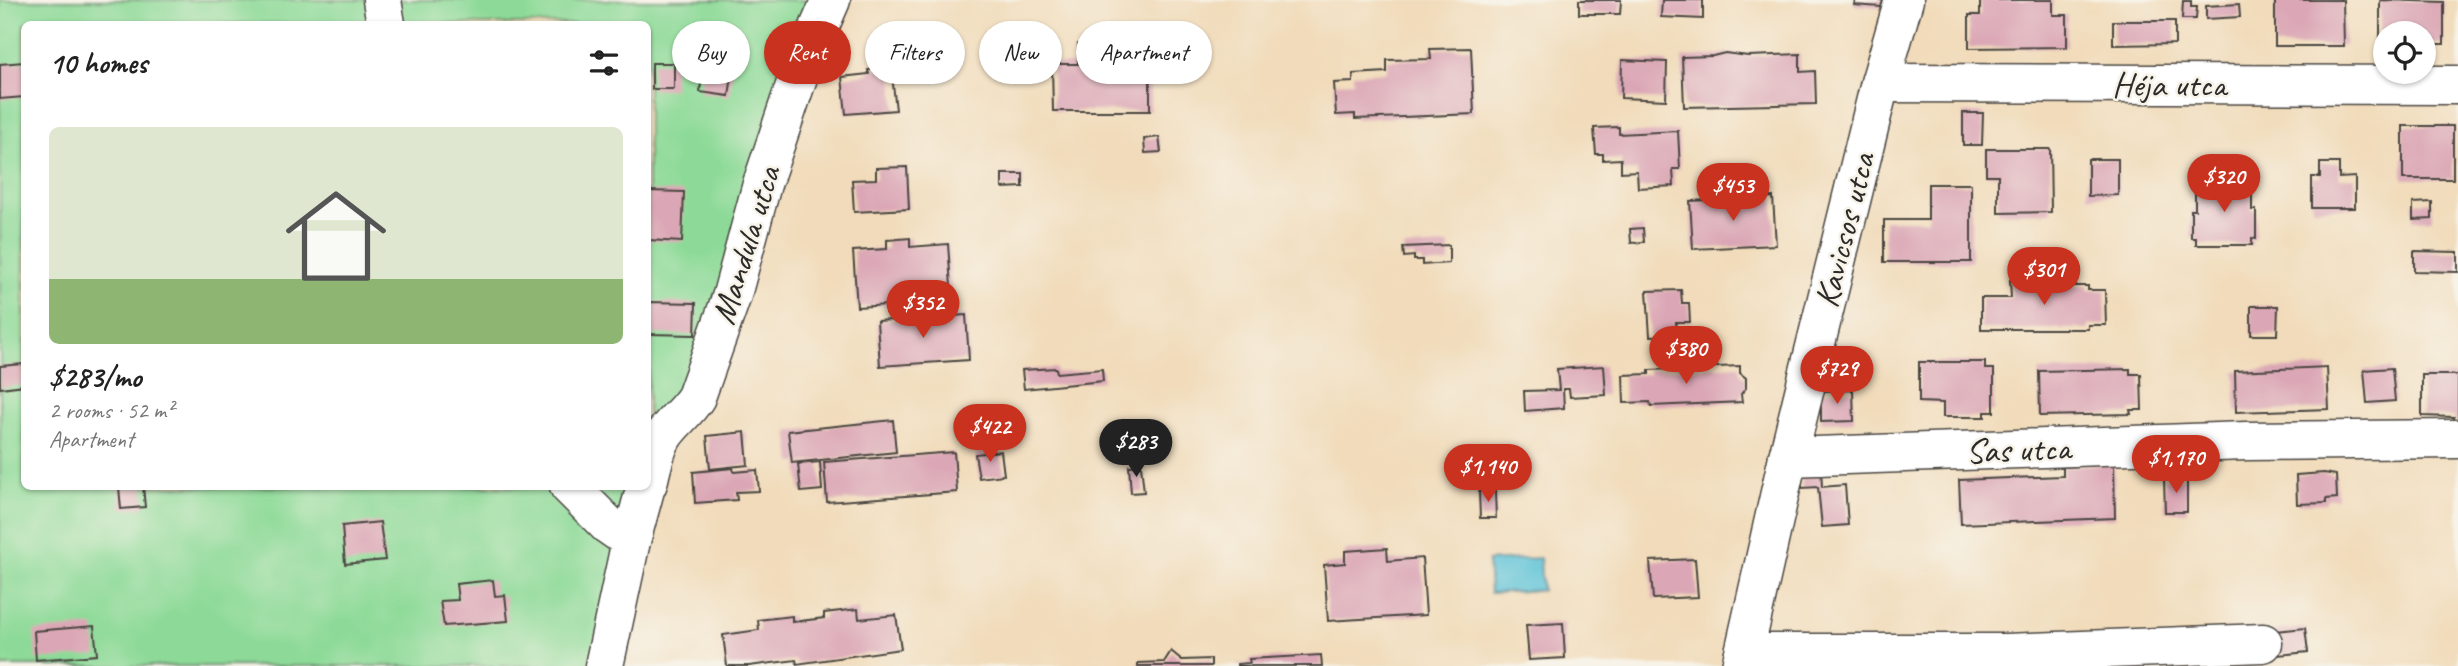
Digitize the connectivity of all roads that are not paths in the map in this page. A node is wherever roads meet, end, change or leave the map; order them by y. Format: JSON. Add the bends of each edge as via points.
{"nodes":[{"id":1,"x":382,"y":0,"type":"edge"},
{"id":2,"x":831,"y":0,"type":"edge"},
{"id":3,"x":1904,"y":0,"type":"edge"},
{"id":4,"x":386,"y":21,"type":"edge"},
{"id":5,"x":1880,"y":83,"type":"junction"},
{"id":6,"x":2458,"y":85,"type":"edge"},
{"id":7,"x":2458,"y":439,"type":"edge"},
{"id":8,"x":1788,"y":457,"type":"junction"},
{"id":9,"x":651,"y":470,"type":"edge"},
{"id":10,"x":573,"y":490,"type":"edge"},
{"id":11,"x":646,"y":490,"type":"edge"},
{"id":12,"x":631,"y":541,"type":"junction"},
{"id":13,"x":2263,"y":643,"type":"dead end"},
{"id":14,"x":1742,"y":659,"type":"edge"},
{"id":15,"x":604,"y":666,"type":"edge"}],
"edges":[{"from":1,"to":4,"type":"street"},
{"from":2,"to":9,"type":"street","name":"Mandula utca","via":[[762,184],[732,295],[696,397],[664,434]]},
{"from":3,"to":5,"type":"street","name":"Kavicsos utca"},
{"from":5,"to":6,"type":"street","name":"Héja utca"},
{"from":5,"to":8,"type":"street","name":"Kavicsos utca"},
{"from":7,"to":8,"type":"street","name":"Sas utca"},
{"from":8,"to":14,"type":"street","name":"Kavicsos utca"},
{"from":10,"to":12,"type":"street"},
{"from":11,"to":12,"type":"street","name":"Mandula utca"},
{"from":12,"to":15,"type":"street","name":"Mandula utca"},
{"from":13,"to":14,"type":"street"}]}
